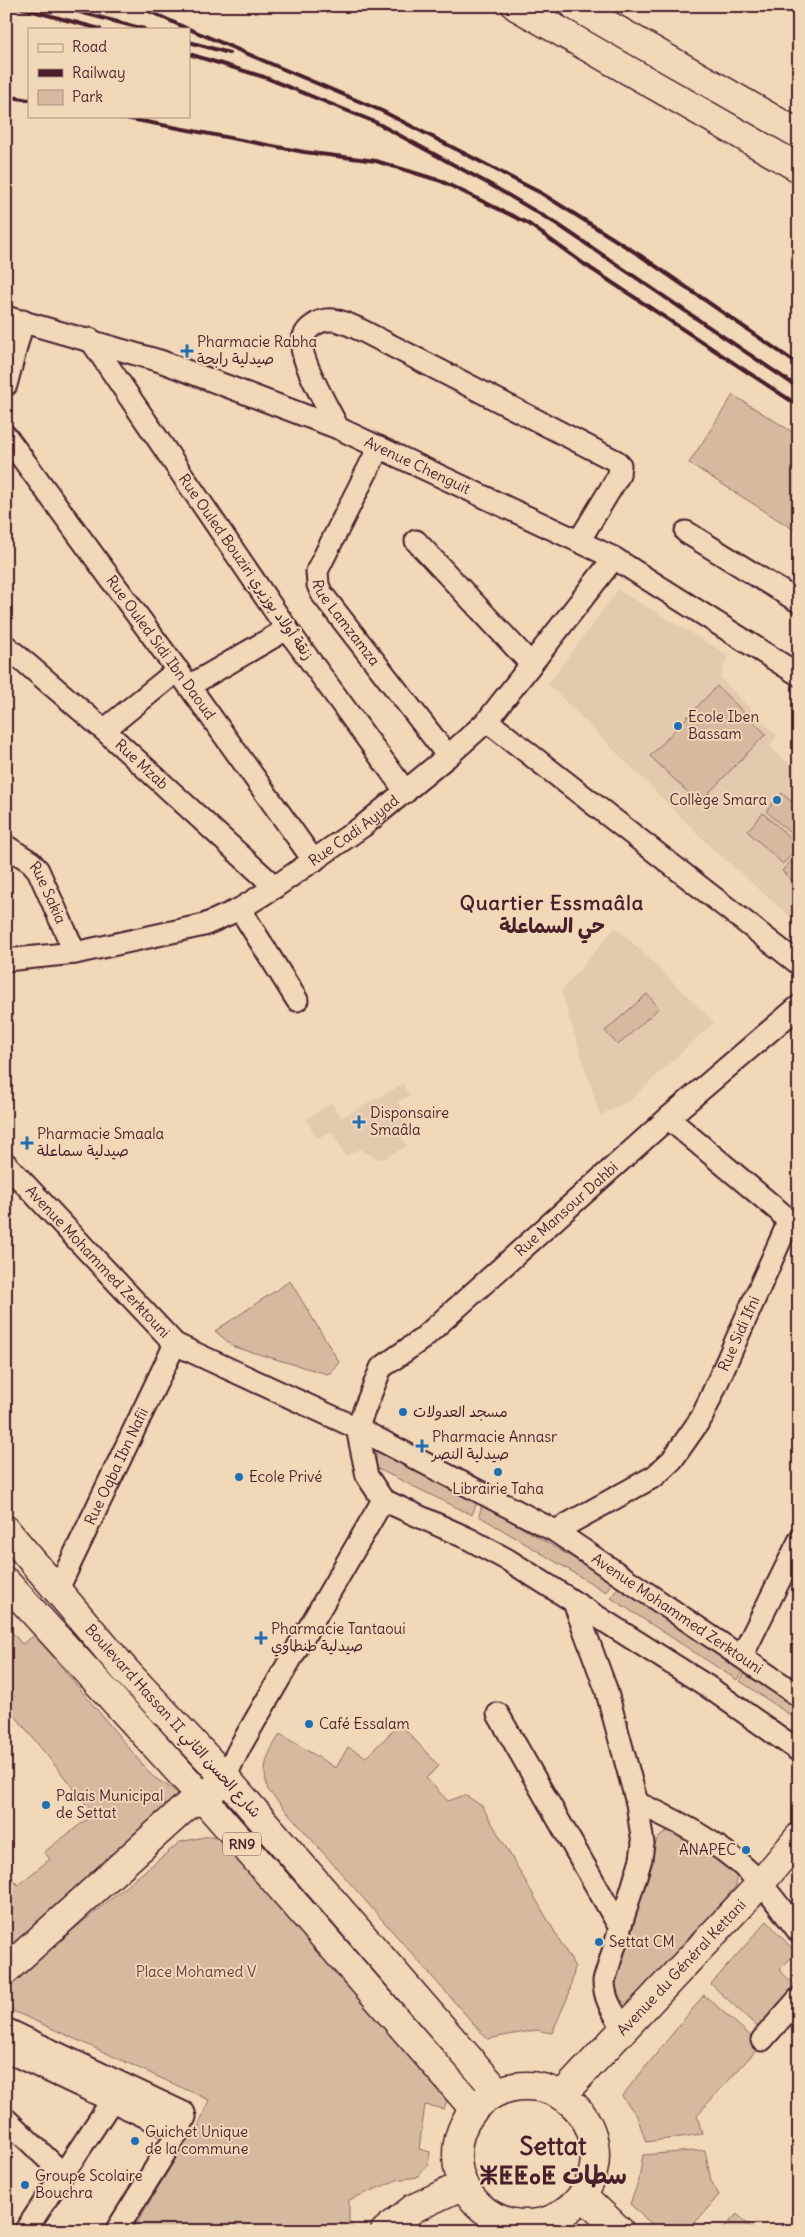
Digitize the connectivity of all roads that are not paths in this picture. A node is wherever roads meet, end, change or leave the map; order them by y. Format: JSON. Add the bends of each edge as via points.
{"nodes":[{"id":1,"x":516,"y":6,"type":"edge"},
{"id":2,"x":575,"y":6,"type":"edge"},
{"id":3,"x":799,"y":134,"type":"edge"},
{"id":4,"x":799,"y":168,"type":"edge"},
{"id":5,"x":15,"y":319,"type":"edge"},
{"id":6,"x":90,"y":339,"type":"junction"},
{"id":7,"x":6,"y":385,"type":"edge"},
{"id":8,"x":338,"y":428,"type":"junction"},
{"id":9,"x":6,"y":436,"type":"edge"},
{"id":10,"x":379,"y":447,"type":"junction"},
{"id":11,"x":686,"y":532,"type":"dead end"},
{"id":12,"x":416,"y":541,"type":"dead end"},
{"id":13,"x":579,"y":542,"type":"junction"},
{"id":14,"x":614,"y":558,"type":"junction"},
{"id":15,"x":799,"y":602,"type":"edge"},
{"id":16,"x":287,"y":629,"type":"junction"},
{"id":17,"x":6,"y":646,"type":"edge"},
{"id":18,"x":531,"y":664,"type":"junction"},
{"id":19,"x":799,"y":675,"type":"edge"},
{"id":20,"x":183,"y":678,"type":"junction"},
{"id":21,"x":486,"y":720,"type":"junction"},
{"id":22,"x":104,"y":730,"type":"junction"},
{"id":23,"x":448,"y":756,"type":"junction"},
{"id":24,"x":406,"y":792,"type":"junction"},
{"id":25,"x":6,"y":846,"type":"edge"},
{"id":26,"x":314,"y":861,"type":"junction"},
{"id":27,"x":275,"y":887,"type":"junction"},
{"id":28,"x":240,"y":909,"type":"junction"},
{"id":29,"x":75,"y":953,"type":"junction"},
{"id":30,"x":6,"y":960,"type":"edge"},
{"id":31,"x":799,"y":964,"type":"edge"},
{"id":32,"x":297,"y":1000,"type":"dead end"},
{"id":33,"x":799,"y":1006,"type":"edge"},
{"id":34,"x":668,"y":1118,"type":"junction"},
{"id":35,"x":6,"y":1164,"type":"edge"},
{"id":36,"x":175,"y":1344,"type":"junction"},
{"id":37,"x":357,"y":1428,"type":"junction"},
{"id":38,"x":383,"y":1500,"type":"junction"},
{"id":39,"x":6,"y":1530,"type":"edge"},
{"id":40,"x":555,"y":1531,"type":"junction"},
{"id":41,"x":799,"y":1541,"type":"edge"},
{"id":42,"x":6,"y":1582,"type":"edge"},
{"id":43,"x":56,"y":1591,"type":"junction"},
{"id":44,"x":575,"y":1604,"type":"junction"},
{"id":45,"x":742,"y":1656,"type":"junction"},
{"id":46,"x":799,"y":1696,"type":"edge"},
{"id":47,"x":498,"y":1714,"type":"dead end"},
{"id":48,"x":799,"y":1751,"type":"edge"},
{"id":49,"x":220,"y":1771,"type":"junction"},
{"id":50,"x":195,"y":1796,"type":"junction"},
{"id":51,"x":637,"y":1803,"type":"junction"},
{"id":52,"x":799,"y":1837,"type":"edge"},
{"id":53,"x":761,"y":1883,"type":"junction"},
{"id":54,"x":619,"y":1926,"type":"junction"},
{"id":55,"x":799,"y":1932,"type":"edge"},
{"id":56,"x":6,"y":1970,"type":"edge"},
{"id":57,"x":799,"y":1998,"type":"edge"},
{"id":58,"x":6,"y":2029,"type":"edge"},
{"id":59,"x":624,"y":2029,"type":"junction"},
{"id":60,"x":762,"y":2040,"type":"dead end"},
{"id":61,"x":6,"y":2051,"type":"edge"},
{"id":62,"x":498,"y":2092,"type":"junction"},
{"id":63,"x":562,"y":2096,"type":"junction"},
{"id":64,"x":110,"y":2100,"type":"junction"},
{"id":65,"x":474,"y":2109,"type":"junction"},
{"id":66,"x":6,"y":2118,"type":"edge"},
{"id":67,"x":178,"y":2132,"type":"junction"},
{"id":68,"x":63,"y":2174,"type":"junction"},
{"id":69,"x":464,"y":2185,"type":"junction"},
{"id":70,"x":582,"y":2195,"type":"junction"},
{"id":71,"x":560,"y":2224,"type":"edge"},
{"id":72,"x":25,"y":2231,"type":"edge"},
{"id":73,"x":116,"y":2231,"type":"edge"},
{"id":74,"x":385,"y":2231,"type":"edge"},
{"id":75,"x":620,"y":2231,"type":"edge"}],
"edges":[{"from":1,"to":4,"type":"main road"},
{"from":2,"to":3,"type":"main road"},
{"from":5,"to":6,"type":"street","name":"Avenue Chenguit"},
{"from":5,"to":7,"type":"street"},
{"from":6,"to":8,"type":"street","name":"Avenue Chenguit","via":[[209,378]]},
{"from":6,"to":16,"type":"street","name":"Rue Ouled Bouziri زنقة أولاد بوزيري"},
{"from":8,"to":10,"type":"street","name":"Avenue Chenguit"},
{"from":8,"to":13,"type":"street","via":[[302,354],[304,335],[312,325],[331,319],[361,330],[616,461],[620,465],[619,475]]},
{"from":9,"to":20,"type":"street","name":"Rue Ouled Sidi Ibn Daoud"},
{"from":10,"to":13,"type":"street","name":"Avenue Chenguit"},
{"from":10,"to":23,"type":"street","name":"Rue Lamzamza","via":[[317,571],[318,585]]},
{"from":11,"to":15,"type":"street"},
{"from":12,"to":18,"type":"street"},
{"from":13,"to":14,"type":"street","name":"Avenue Chenguit"},
{"from":14,"to":18,"type":"street","name":"Rue Cadi Ayyad"},
{"from":14,"to":19,"type":"street","name":"Avenue Chenguit"},
{"from":16,"to":20,"type":"street"},
{"from":16,"to":24,"type":"street","name":"Rue Ouled Bouziri زنقة أولاد بوزيري"},
{"from":17,"to":22,"type":"street","name":"Rue Mzab"},
{"from":18,"to":21,"type":"street","name":"Rue Cadi Ayyad"},
{"from":20,"to":22,"type":"street"},
{"from":20,"to":26,"type":"street","name":"Rue Ouled Sidi Ibn Daoud"},
{"from":21,"to":23,"type":"street","name":"Rue Cadi Ayyad"},
{"from":21,"to":31,"type":"street"},
{"from":22,"to":27,"type":"street","name":"Rue Mzab"},
{"from":23,"to":24,"type":"street","name":"Rue Cadi Ayyad"},
{"from":24,"to":26,"type":"street","name":"Rue Cadi Ayyad"},
{"from":25,"to":29,"type":"street","name":"Rue Sakia","via":[[38,870]]},
{"from":26,"to":27,"type":"street","name":"Rue Cadi Ayyad"},
{"from":27,"to":28,"type":"street","name":"Rue Cadi Ayyad"},
{"from":28,"to":29,"type":"street","name":"Rue Cadi Ayyad","via":[[204,925]]},
{"from":28,"to":32,"type":"street"},
{"from":29,"to":30,"type":"street","name":"Rue Cadi Ayyad"},
{"from":33,"to":34,"type":"street","name":"Rue Mansour Dahbi"},
{"from":34,"to":37,"type":"street","name":"Rue Mansour Dahbi","via":[[422,1339],[381,1368]]},
{"from":34,"to":40,"type":"street","name":"Rue Sidi Ifni","via":[[780,1212],[787,1221],[785,1230],[702,1416],[672,1460],[655,1476]]},
{"from":35,"to":36,"type":"street","name":"Avenue Mohammed Zerktouni"},
{"from":36,"to":37,"type":"street","name":"Avenue Mohammed Zerktouni"},
{"from":36,"to":43,"type":"street","name":"Rue Oqba Ibn Nafii"},
{"from":37,"to":38,"type":"street","via":[[367,1476]]},
{"from":37,"to":40,"type":"street","name":"Avenue Mohammed Zerktouni"},
{"from":38,"to":44,"type":"street","via":[[508,1560]]},
{"from":38,"to":49,"type":"street","via":[[241,1745]]},
{"from":39,"to":43,"type":"main road","name":"Boulevard Hassan II شارع الحسن الثاني","number":"RN9"},
{"from":40,"to":45,"type":"street","name":"Avenue Mohammed Zerktouni"},
{"from":41,"to":45,"type":"street"},
{"from":42,"to":50,"type":"main road","name":"Boulevard Hassan II شارع الحسن الثاني","number":"RN9"},
{"from":43,"to":49,"type":"main road","name":"Boulevard Hassan II شارع الحسن الثاني","number":"RN9"},
{"from":44,"to":48,"type":"street","via":[[707,1686]]},
{"from":44,"to":51,"type":"street","via":[[606,1689]]},
{"from":45,"to":46,"type":"street","name":"Avenue Mohammed Zerktouni"},
{"from":47,"to":54,"type":"street"},
{"from":49,"to":50,"type":"main road"},
{"from":49,"to":62,"type":"main road","name":"Boulevard Hassan II شارع الحسن الثاني","number":"RN9"},
{"from":50,"to":56,"type":"main road"},
{"from":50,"to":65,"type":"main road","name":"Boulevard Hassan II شارع الحسن الثاني","number":"RN9"},
{"from":51,"to":53,"type":"street","via":[[683,1825],[733,1858]]},
{"from":51,"to":54,"type":"street","via":[[643,1844],[641,1859]]},
{"from":52,"to":53,"type":"main road","name":"Avenue du Général Kettani"},
{"from":53,"to":55,"type":"street"},
{"from":53,"to":59,"type":"main road","name":"Avenue du Général Kettani"},
{"from":54,"to":59,"type":"street","via":[[604,1981],[604,1993]]},
{"from":57,"to":60,"type":"street"},
{"from":58,"to":67,"type":"street","via":[[181,2110],[185,2117]]},
{"from":59,"to":63,"type":"main road","name":"Avenue du Général Kettani"},
{"from":61,"to":64,"type":"street"},
{"from":62,"to":63,"type":"main road","via":[[530,2086]]},
{"from":62,"to":65,"type":"main road"},
{"from":63,"to":70,"type":"main road","via":[[585,2120],[593,2141],[592,2174]]},
{"from":64,"to":67,"type":"street"},
{"from":64,"to":68,"type":"street"},
{"from":65,"to":69,"type":"main road","via":[[463,2126],[458,2145],[458,2165]]},
{"from":66,"to":68,"type":"street"},
{"from":67,"to":73,"type":"street"},
{"from":68,"to":72,"type":"street"},
{"from":69,"to":71,"type":"main road","via":[[483,2209],[502,2220]]},
{"from":69,"to":74,"type":"main road","via":[[414,2208]]},
{"from":70,"to":71,"type":"main road"},
{"from":70,"to":75,"type":"main road"}]}
